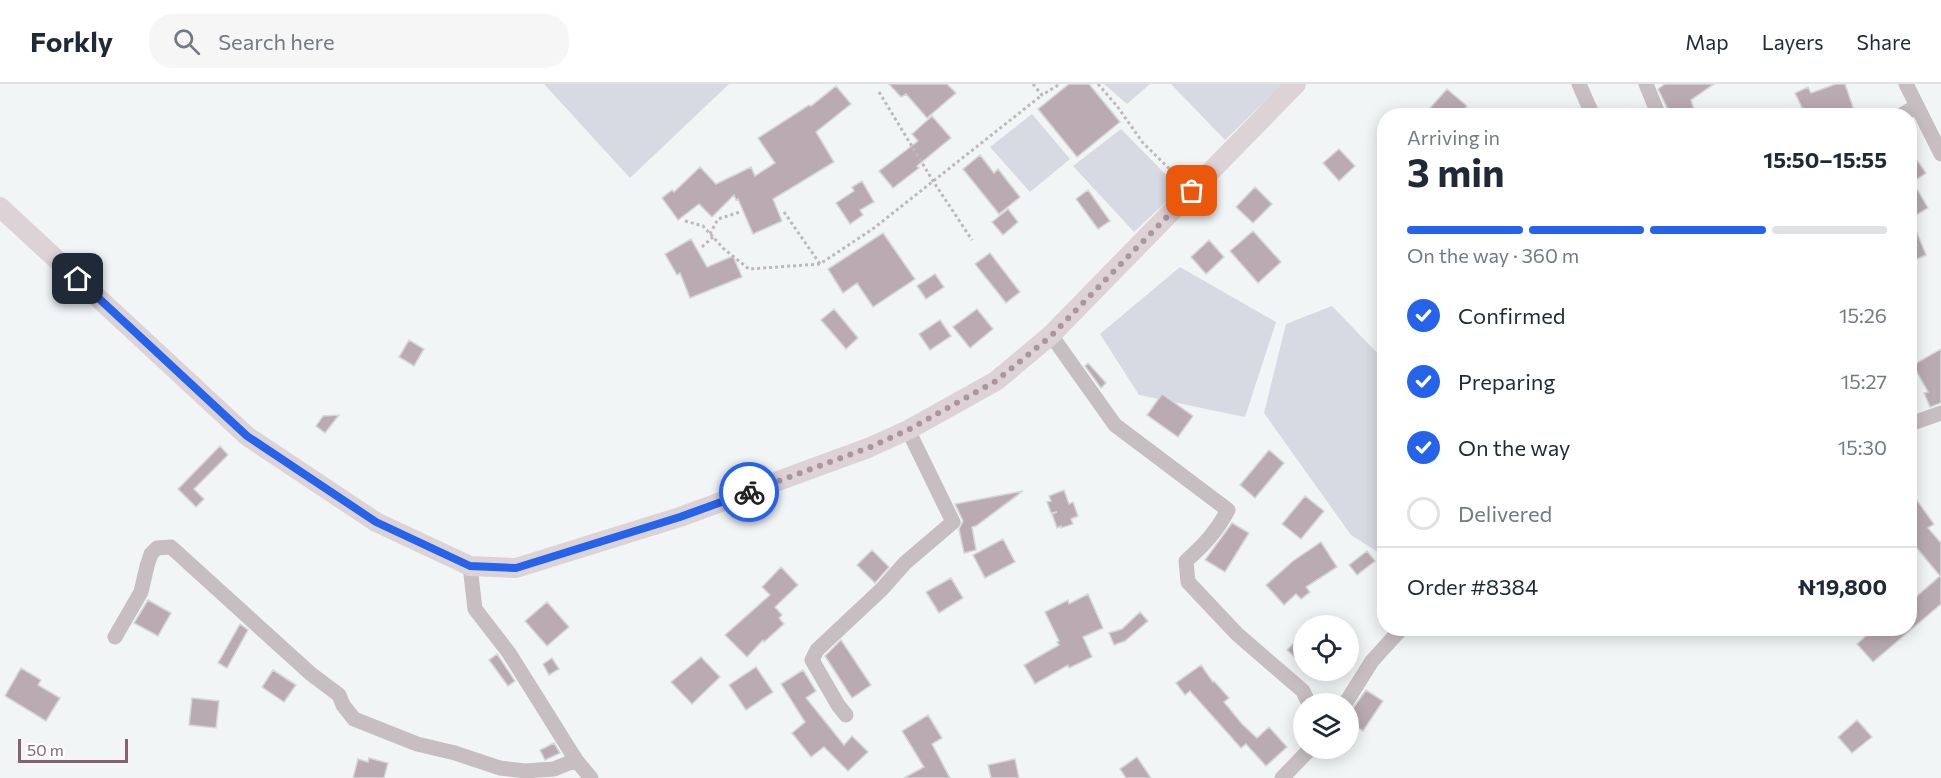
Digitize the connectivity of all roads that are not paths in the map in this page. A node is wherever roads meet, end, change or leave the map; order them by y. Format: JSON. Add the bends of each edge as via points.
{"nodes":[{"id":1,"x":1296,"y":84,"type":"edge"},
{"id":2,"x":1579,"y":84,"type":"edge"},
{"id":3,"x":1646,"y":84,"type":"edge"},
{"id":4,"x":1906,"y":84,"type":"edge"},
{"id":5,"x":1917,"y":106,"type":"junction"},
{"id":6,"x":1590,"y":108,"type":"edge"},
{"id":7,"x":1656,"y":108,"type":"edge"},
{"id":8,"x":1914,"y":108,"type":"edge"},
{"id":9,"x":1941,"y":154,"type":"edge"},
{"id":10,"x":0,"y":207,"type":"edge"},
{"id":11,"x":1051,"y":336,"type":"junction"},
{"id":12,"x":1941,"y":413,"type":"edge"},
{"id":13,"x":1917,"y":422,"type":"edge"},
{"id":14,"x":908,"y":430,"type":"junction"},
{"id":15,"x":470,"y":566,"type":"junction"},
{"id":16,"x":1395,"y":636,"type":"edge"},
{"id":17,"x":116,"y":637,"type":"dead end"},
{"id":18,"x":1304,"y":693,"type":"edge"},
{"id":19,"x":1352,"y":693,"type":"edge"},
{"id":20,"x":846,"y":715,"type":"dead end"},
{"id":21,"x":1300,"y":759,"type":"edge"},
{"id":22,"x":576,"y":760,"type":"junction"},
{"id":23,"x":591,"y":778,"type":"edge"},
{"id":24,"x":1282,"y":778,"type":"edge"}],
"edges":[{"from":1,"to":11,"type":"main road"},
{"from":2,"to":6,"type":"street"},
{"from":3,"to":7,"type":"street"},
{"from":4,"to":5,"type":"street"},
{"from":5,"to":8,"type":"street"},
{"from":5,"to":9,"type":"street"},
{"from":10,"to":15,"type":"main road","via":[[247,436],[376,522]]},
{"from":11,"to":14,"type":"main road","via":[[996,381]]},
{"from":11,"to":18,"type":"street","via":[[1115,425],[1228,510],[1207,543],[1186,561],[1188,582],[1237,634]]},
{"from":12,"to":13,"type":"street"},
{"from":14,"to":15,"type":"main road","via":[[680,517],[516,568]]},
{"from":14,"to":20,"type":"street","via":[[953,522],[904,563],[817,650],[812,660]]},
{"from":15,"to":22,"type":"street","via":[[475,609],[509,653]]},
{"from":16,"to":19,"type":"street","via":[[1372,661]]},
{"from":17,"to":22,"type":"street","via":[[141,592],[151,554],[157,548],[171,548],[311,674],[334,690],[354,719],[417,744],[500,768],[554,769]]},
{"from":21,"to":24,"type":"street"},
{"from":22,"to":23,"type":"street"}]}
